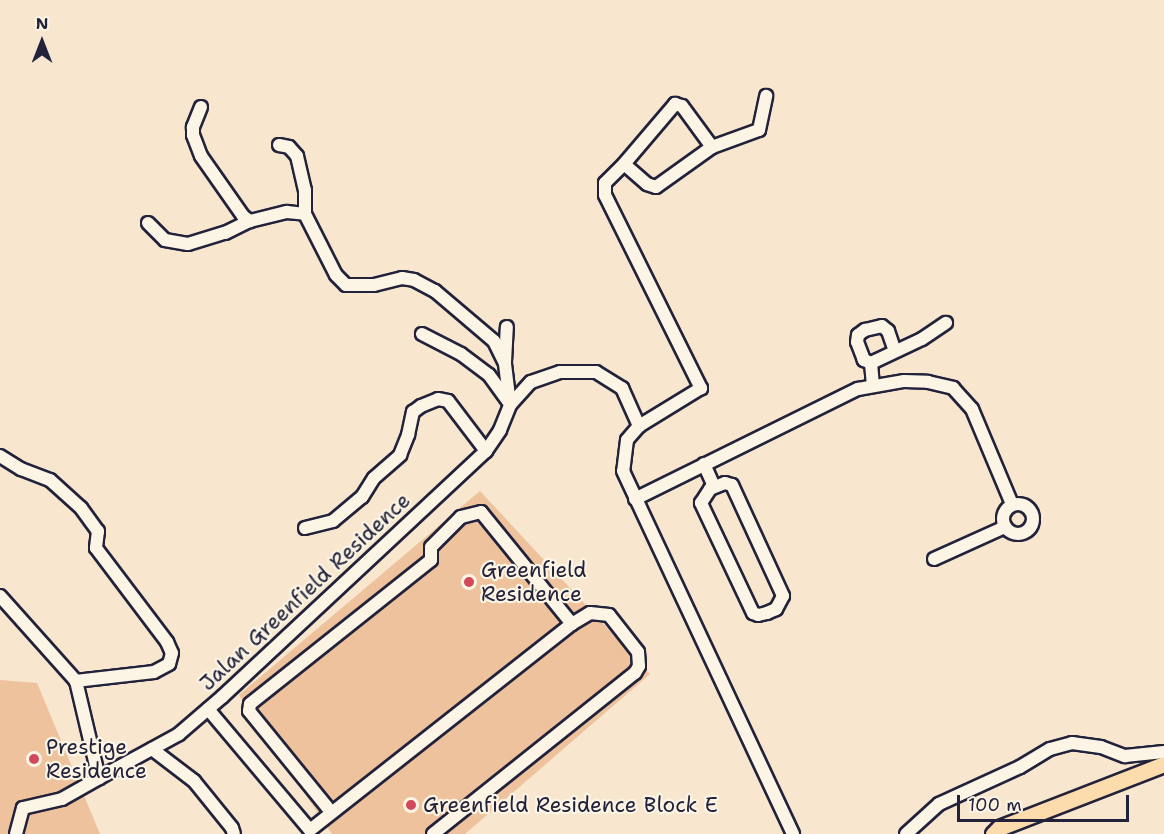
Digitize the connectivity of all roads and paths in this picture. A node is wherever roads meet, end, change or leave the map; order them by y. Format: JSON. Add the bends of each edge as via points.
{"nodes":[{"id":1,"x":766,"y":96,"type":"dead end"},
{"id":2,"x":201,"y":106,"type":"dead end"},
{"id":3,"x":279,"y":144,"type":"dead end"},
{"id":4,"x":712,"y":147,"type":"junction"},
{"id":5,"x":624,"y":164,"type":"junction"},
{"id":6,"x":304,"y":214,"type":"junction"},
{"id":7,"x":250,"y":221,"type":"junction"},
{"id":8,"x":148,"y":223,"type":"dead end"},
{"id":9,"x":946,"y":323,"type":"dead end"},
{"id":10,"x":507,"y":327,"type":"dead end"},
{"id":11,"x":422,"y":334,"type":"dead end"},
{"id":12,"x":895,"y":351,"type":"junction"},
{"id":13,"x":871,"y":363,"type":"junction"},
{"id":14,"x":505,"y":364,"type":"junction"},
{"id":15,"x":873,"y":386,"type":"junction"},
{"id":16,"x":510,"y":405,"type":"junction"},
{"id":17,"x":639,"y":426,"type":"junction"},
{"id":18,"x":486,"y":451,"type":"junction"},
{"id":19,"x":0,"y":456,"type":"edge"},
{"id":20,"x":704,"y":465,"type":"junction"},
{"id":21,"x":714,"y":486,"type":"junction"},
{"id":22,"x":635,"y":499,"type":"junction"},
{"id":23,"x":1012,"y":504,"type":"junction"},
{"id":24,"x":1005,"y":527,"type":"junction"},
{"id":25,"x":304,"y":528,"type":"dead end"},
{"id":26,"x":934,"y":559,"type":"dead end"},
{"id":27,"x":0,"y":596,"type":"edge"},
{"id":28,"x":572,"y":624,"type":"junction"},
{"id":29,"x":76,"y":681,"type":"junction"},
{"id":30,"x":208,"y":709,"type":"junction"},
{"id":31,"x":152,"y":748,"type":"junction"},
{"id":32,"x":1164,"y":752,"type":"edge"},
{"id":33,"x":1164,"y":764,"type":"edge"},
{"id":34,"x":99,"y":778,"type":"junction"},
{"id":35,"x":331,"y":812,"type":"junction"},
{"id":36,"x":16,"y":834,"type":"edge"},
{"id":37,"x":234,"y":834,"type":"edge"},
{"id":38,"x":433,"y":834,"type":"edge"},
{"id":39,"x":793,"y":834,"type":"edge"},
{"id":40,"x":906,"y":834,"type":"edge"},
{"id":41,"x":993,"y":834,"type":"edge"}],
"edges":[{"from":1,"to":4,"type":"street","via":[[759,129]]},
{"from":2,"to":7,"type":"street","via":[[193,135],[201,156]]},
{"from":3,"to":6,"type":"street","via":[[289,147],[299,164],[305,190]]},
{"from":4,"to":5,"type":"street","via":[[656,187]]},
{"from":4,"to":5,"type":"street","via":[[682,106],[675,104]]},
{"from":5,"to":17,"type":"street","via":[[605,183],[605,195],[701,388]]},
{"from":6,"to":7,"type":"street","via":[[287,212]]},
{"from":6,"to":14,"type":"street","via":[[328,261],[346,285],[414,280],[435,291],[494,341]]},
{"from":7,"to":8,"type":"street","via":[[188,243],[165,240]]},
{"from":9,"to":12,"type":"street"},
{"from":10,"to":14,"type":"street"},
{"from":11,"to":16,"type":"street","via":[[461,354],[489,375]]},
{"from":12,"to":13,"type":"street"},
{"from":12,"to":13,"type":"street","via":[[888,331],[882,326],[865,330],[858,335],[857,342],[864,360]]},
{"from":13,"to":15,"type":"street"},
{"from":14,"to":16,"type":"street"},
{"from":15,"to":20,"type":"street","via":[[842,396]]},
{"from":15,"to":23,"type":"street","via":[[916,382],[953,388],[972,409]]},
{"from":16,"to":17,"type":"street","via":[[531,382],[560,372],[596,372],[622,388]]},
{"from":16,"to":18,"type":"street","name":"Jalan Greenfield Residence","via":[[501,430]]},
{"from":17,"to":22,"type":"street","via":[[627,440],[623,471]]},
{"from":18,"to":25,"type":"street","via":[[448,401],[438,399],[421,406],[413,412],[400,455],[374,478],[362,497],[333,522]]},
{"from":18,"to":30,"type":"street","name":"Jalan Greenfield Residence"},
{"from":19,"to":29,"type":"street","via":[[64,490],[98,531],[96,548],[172,653],[169,664],[154,672]]},
{"from":20,"to":21,"type":"street"},
{"from":20,"to":22,"type":"street"},
{"from":21,"to":21,"type":"street","via":[[701,503],[753,612],[767,614],[781,604],[783,596],[732,485]]},
{"from":22,"to":39,"type":"street"},
{"from":23,"to":24,"type":"street","via":[[1002,518]]},
{"from":23,"to":24,"type":"street","via":[[1029,507],[1034,524],[1020,535]]},
{"from":24,"to":26,"type":"street"},
{"from":27,"to":29,"type":"street"},
{"from":28,"to":35,"type":"street"},
{"from":28,"to":35,"type":"street","via":[[481,512],[460,517],[431,547],[431,560],[250,704],[249,711]]},
{"from":28,"to":38,"type":"street","via":[[590,613],[609,615],[638,652],[635,673]]},
{"from":29,"to":34,"type":"street"},
{"from":30,"to":31,"type":"street","name":"Jalan Greenfield Residence","via":[[179,734]]},
{"from":30,"to":35,"type":"street","via":[[309,830]]},
{"from":31,"to":34,"type":"street","name":"Jalan Greenfield Residence"},
{"from":31,"to":37,"type":"street","via":[[194,781]]},
{"from":32,"to":40,"type":"street","via":[[1125,756],[1101,747],[1072,743],[1050,749],[939,804]]},
{"from":33,"to":41,"type":"main road","via":[[999,828]]},
{"from":34,"to":36,"type":"street","name":"Jalan Greenfield Residence","via":[[62,799],[23,808]]}]}
